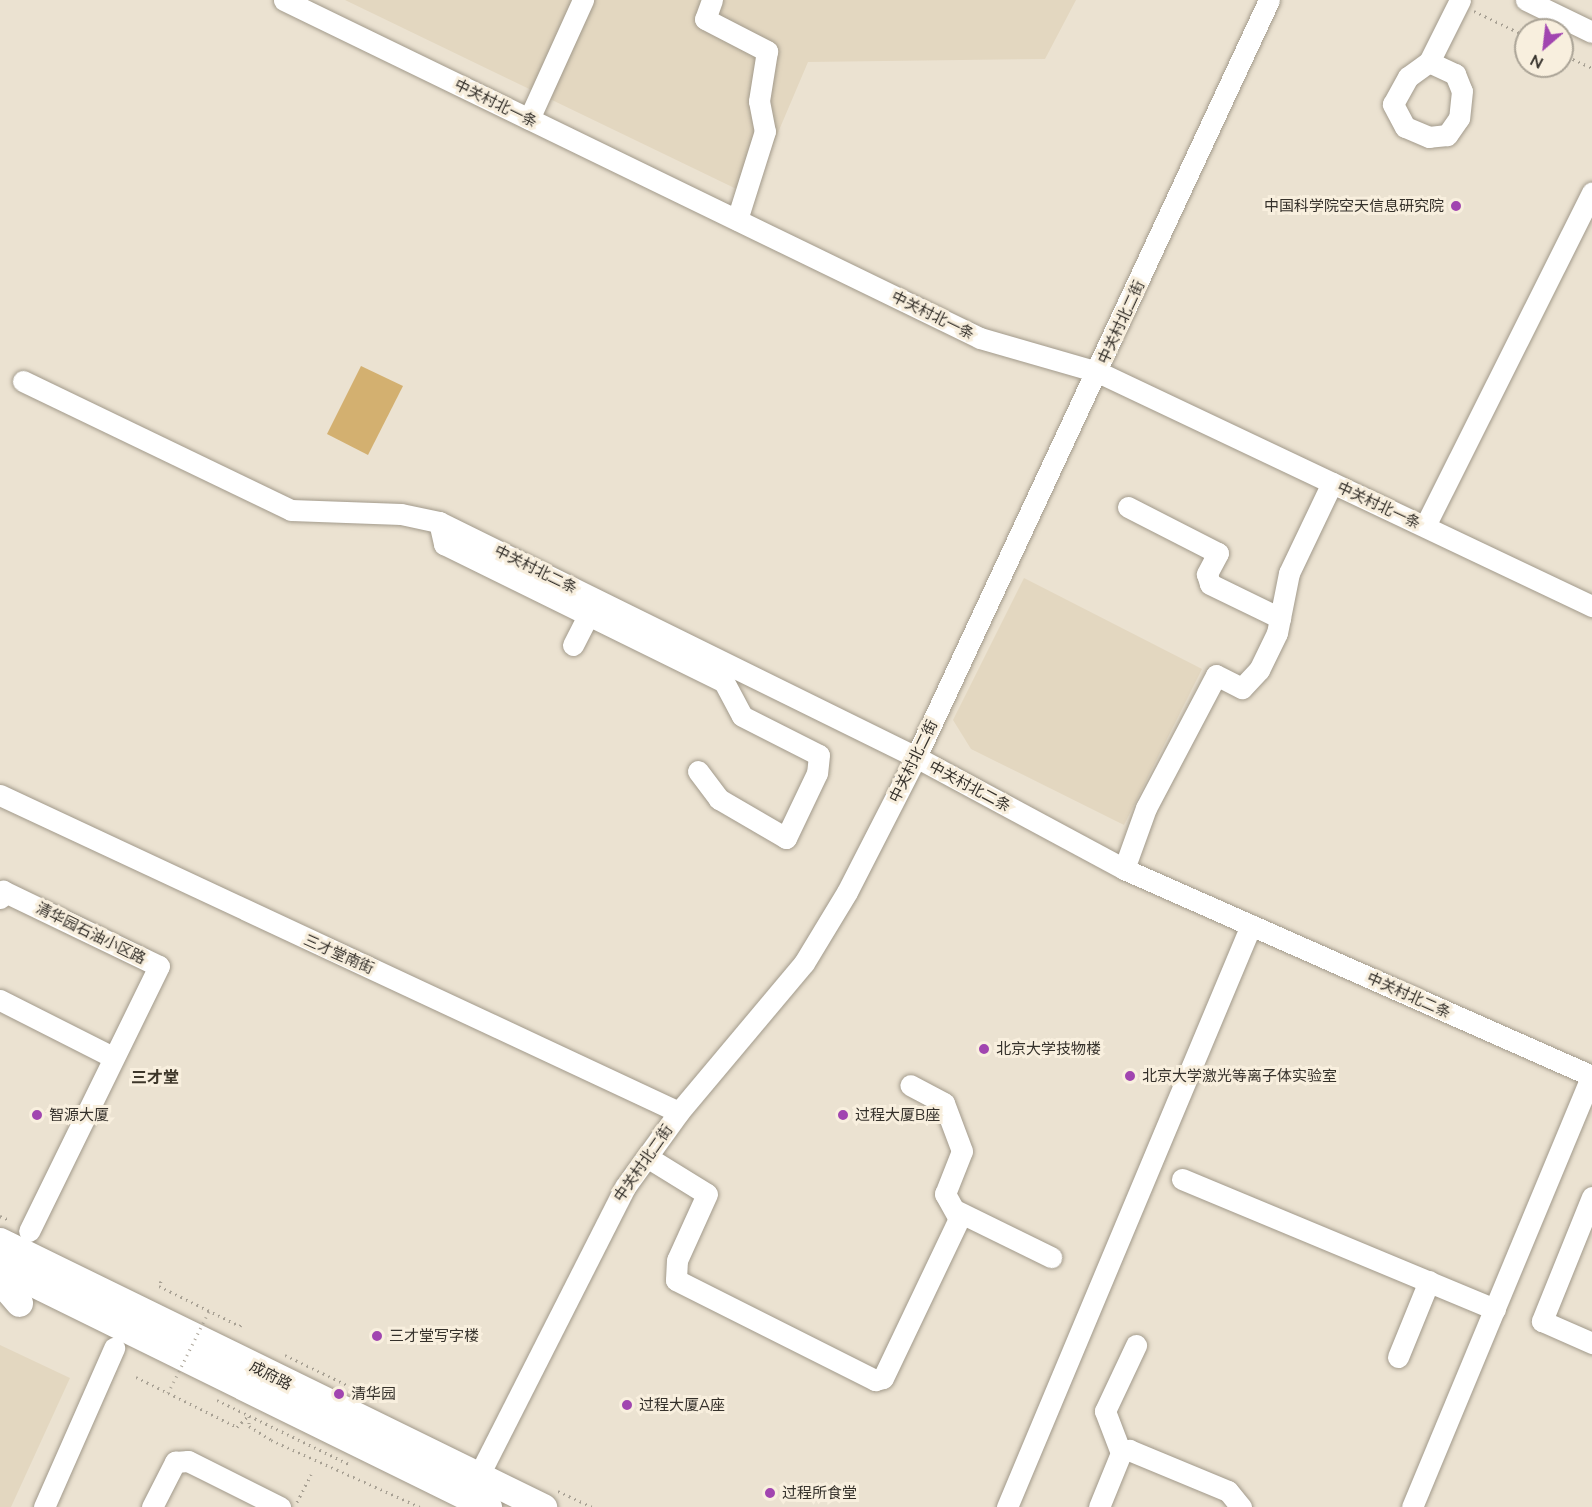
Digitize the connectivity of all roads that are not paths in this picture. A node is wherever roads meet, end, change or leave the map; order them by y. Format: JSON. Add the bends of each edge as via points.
{"nodes":[{"id":1,"x":284,"y":0,"type":"edge"},
{"id":2,"x":583,"y":0,"type":"edge"},
{"id":3,"x":712,"y":0,"type":"edge"},
{"id":4,"x":1269,"y":0,"type":"edge"},
{"id":5,"x":1526,"y":0,"type":"edge"},
{"id":6,"x":1459,"y":2,"type":"edge"},
{"id":7,"x":1592,"y":32,"type":"edge"},
{"id":8,"x":1429,"y":62,"type":"dead end"},
{"id":9,"x":529,"y":119,"type":"junction"},
{"id":10,"x":1592,"y":193,"type":"edge"},
{"id":11,"x":737,"y":220,"type":"junction"},
{"id":12,"x":1098,"y":372,"type":"junction"},
{"id":13,"x":23,"y":381,"type":"dead end"},
{"id":14,"x":1332,"y":483,"type":"junction"},
{"id":15,"x":1128,"y":507,"type":"dead end"},
{"id":16,"x":439,"y":522,"type":"junction"},
{"id":17,"x":1425,"y":526,"type":"junction"},
{"id":18,"x":1592,"y":606,"type":"edge"},
{"id":19,"x":588,"y":615,"type":"junction"},
{"id":20,"x":1280,"y":618,"type":"junction"},
{"id":21,"x":573,"y":645,"type":"dead end"},
{"id":22,"x":916,"y":757,"type":"junction"},
{"id":23,"x":698,"y":771,"type":"dead end"},
{"id":24,"x":0,"y":795,"type":"edge"},
{"id":25,"x":1124,"y":869,"type":"junction"},
{"id":26,"x":0,"y":898,"type":"edge"},
{"id":27,"x":1251,"y":925,"type":"junction"},
{"id":28,"x":0,"y":1000,"type":"edge"},
{"id":29,"x":113,"y":1057,"type":"junction"},
{"id":30,"x":1592,"y":1076,"type":"edge"},
{"id":31,"x":910,"y":1085,"type":"dead end"},
{"id":32,"x":678,"y":1112,"type":"junction"},
{"id":33,"x":647,"y":1158,"type":"junction"},
{"id":34,"x":1182,"y":1179,"type":"dead end"},
{"id":35,"x":1592,"y":1197,"type":"edge"},
{"id":36,"x":957,"y":1211,"type":"junction"},
{"id":37,"x":0,"y":1226,"type":"edge"},
{"id":38,"x":0,"y":1241,"type":"edge"},
{"id":39,"x":31,"y":1244,"type":"junction"},
{"id":40,"x":1051,"y":1257,"type":"dead end"},
{"id":41,"x":0,"y":1267,"type":"edge"},
{"id":42,"x":0,"y":1281,"type":"edge"},
{"id":43,"x":1429,"y":1281,"type":"junction"},
{"id":44,"x":19,"y":1303,"type":"dead end"},
{"id":45,"x":1495,"y":1309,"type":"junction"},
{"id":46,"x":1592,"y":1343,"type":"edge"},
{"id":47,"x":1136,"y":1345,"type":"dead end"},
{"id":48,"x":1398,"y":1357,"type":"dead end"},
{"id":49,"x":1120,"y":1453,"type":"junction"},
{"id":50,"x":478,"y":1477,"type":"junction"},
{"id":51,"x":44,"y":1507,"type":"edge"},
{"id":52,"x":56,"y":1507,"type":"edge"},
{"id":53,"x":152,"y":1507,"type":"edge"},
{"id":54,"x":280,"y":1507,"type":"edge"},
{"id":55,"x":488,"y":1507,"type":"edge"},
{"id":56,"x":543,"y":1507,"type":"edge"},
{"id":57,"x":1007,"y":1507,"type":"edge"},
{"id":58,"x":1099,"y":1507,"type":"edge"},
{"id":59,"x":1241,"y":1507,"type":"edge"},
{"id":60,"x":1412,"y":1507,"type":"edge"}],
"edges":[{"from":1,"to":9,"type":"street","name":"中关村北一条"},
{"from":2,"to":9,"type":"street"},
{"from":3,"to":11,"type":"street","via":[[705,19],[767,51],[759,101],[765,131]]},
{"from":4,"to":12,"type":"street","name":"中关村北二街"},
{"from":5,"to":7,"type":"street"},
{"from":6,"to":8,"type":"street"},
{"from":9,"to":11,"type":"street","name":"中关村北一条"},
{"from":10,"to":17,"type":"street"},
{"from":11,"to":12,"type":"street","name":"中关村北一条","via":[[980,338]]},
{"from":12,"to":14,"type":"street","name":"中关村北一条"},
{"from":12,"to":22,"type":"street","name":"中关村北二街"},
{"from":13,"to":16,"type":"street","name":"中关村北二条","via":[[271,502],[312,514],[401,514]]},
{"from":14,"to":17,"type":"street","name":"中关村北一条"},
{"from":14,"to":20,"type":"street","via":[[1289,573]]},
{"from":15,"to":20,"type":"street","via":[[1218,553],[1208,574],[1210,584]]},
{"from":16,"to":19,"type":"street","via":[[444,544]]},
{"from":16,"to":22,"type":"street","name":"中关村北二条"},
{"from":17,"to":18,"type":"street","name":"中关村北一条"},
{"from":19,"to":21,"type":"street"},
{"from":19,"to":23,"type":"street","via":[[724,682],[742,716],[819,755],[817,773],[786,837],[719,799]]},
{"from":20,"to":25,"type":"street","via":[[1259,670],[1242,688],[1216,675],[1146,808]]},
{"from":22,"to":25,"type":"street","name":"中关村北二条"},
{"from":22,"to":32,"type":"street","name":"中关村北二街","via":[[804,963]]},
{"from":24,"to":32,"type":"street","name":"三才堂南街"},
{"from":25,"to":27,"type":"street","name":"中关村北二条"},
{"from":26,"to":29,"type":"street","name":"清华园石油小区路","via":[[3,891],[159,966]]},
{"from":27,"to":30,"type":"street","name":"中关村北二条"},
{"from":27,"to":57,"type":"street"},
{"from":28,"to":29,"type":"street"},
{"from":29,"to":39,"type":"street","name":"清华园石油小区路"},
{"from":30,"to":45,"type":"street"},
{"from":31,"to":36,"type":"street","via":[[944,1103],[962,1151],[945,1194]]},
{"from":32,"to":33,"type":"street","name":"中关村北二街"},
{"from":33,"to":36,"type":"street","via":[[707,1194],[677,1260],[676,1280],[875,1380],[883,1378],[959,1219]]},
{"from":33,"to":50,"type":"street","name":"中关村北二街","via":[[602,1226]]},
{"from":34,"to":43,"type":"street"},
{"from":35,"to":46,"type":"street","via":[[1542,1321]]},
{"from":36,"to":40,"type":"street"},
{"from":37,"to":39,"type":"main road"},
{"from":38,"to":39,"type":"main road","name":"成府路"},
{"from":39,"to":50,"type":"main road","name":"成府路"},
{"from":41,"to":55,"type":"main road","name":"成府路"},
{"from":42,"to":44,"type":"main road"},
{"from":43,"to":45,"type":"street"},
{"from":43,"to":48,"type":"street"},
{"from":45,"to":60,"type":"street"},
{"from":47,"to":49,"type":"street","via":[[1106,1411]]},
{"from":49,"to":58,"type":"street"},
{"from":49,"to":59,"type":"street","via":[[1138,1451],[1228,1491]]},
{"from":50,"to":56,"type":"main road","name":"成府路"},
{"from":51,"to":52,"type":"street","via":[[119,1350]]},
{"from":53,"to":54,"type":"street","via":[[175,1462],[188,1461]]}]}
